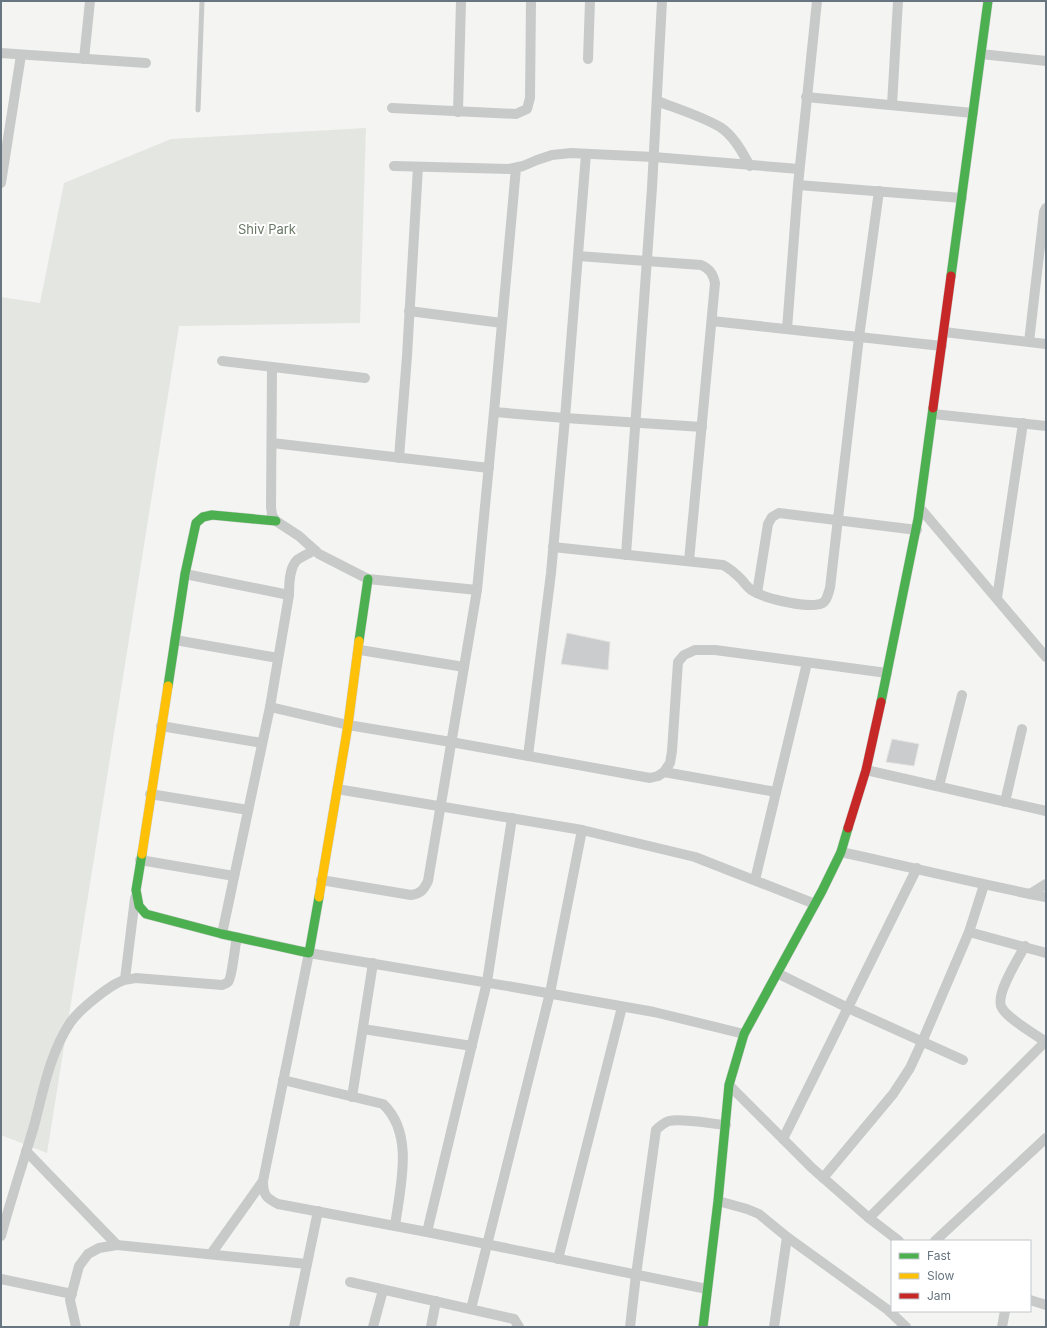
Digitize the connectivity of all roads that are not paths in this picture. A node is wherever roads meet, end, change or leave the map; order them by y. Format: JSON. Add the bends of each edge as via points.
{"nodes":[{"id":1,"x":90,"y":1,"type":"edge"},
{"id":2,"x":202,"y":1,"type":"edge"},
{"id":3,"x":461,"y":1,"type":"edge"},
{"id":4,"x":531,"y":1,"type":"edge"},
{"id":5,"x":590,"y":1,"type":"edge"},
{"id":6,"x":662,"y":1,"type":"edge"},
{"id":7,"x":816,"y":1,"type":"edge"},
{"id":8,"x":898,"y":1,"type":"edge"},
{"id":9,"x":988,"y":1,"type":"edge"},
{"id":10,"x":1,"y":53,"type":"edge"},
{"id":11,"x":981,"y":54,"type":"junction"},
{"id":12,"x":21,"y":55,"type":"junction"},
{"id":13,"x":84,"y":59,"type":"junction"},
{"id":14,"x":588,"y":59,"type":"dead end"},
{"id":15,"x":1046,"y":61,"type":"edge"},
{"id":16,"x":146,"y":64,"type":"dead end"},
{"id":17,"x":806,"y":98,"type":"junction"},
{"id":18,"x":657,"y":101,"type":"junction"},
{"id":19,"x":892,"y":105,"type":"junction"},
{"id":20,"x":392,"y":108,"type":"dead end"},
{"id":21,"x":198,"y":110,"type":"dead end"},
{"id":22,"x":458,"y":112,"type":"junction"},
{"id":23,"x":973,"y":112,"type":"junction"},
{"id":24,"x":4,"y":147,"type":"edge"},
{"id":25,"x":586,"y":154,"type":"junction"},
{"id":26,"x":654,"y":158,"type":"junction"},
{"id":27,"x":394,"y":166,"type":"dead end"},
{"id":28,"x":418,"y":166,"type":"junction"},
{"id":29,"x":750,"y":166,"type":"junction"},
{"id":30,"x":516,"y":168,"type":"junction"},
{"id":31,"x":799,"y":169,"type":"junction"},
{"id":32,"x":1,"y":183,"type":"edge"},
{"id":33,"x":798,"y":185,"type":"junction"},
{"id":34,"x":879,"y":191,"type":"junction"},
{"id":35,"x":962,"y":198,"type":"junction"},
{"id":36,"x":1046,"y":208,"type":"edge"},
{"id":37,"x":578,"y":256,"type":"junction"},
{"id":38,"x":647,"y":261,"type":"junction"},
{"id":39,"x":1042,"y":269,"type":"edge"},
{"id":40,"x":409,"y":311,"type":"junction"},
{"id":41,"x":712,"y":321,"type":"junction"},
{"id":42,"x":502,"y":323,"type":"junction"},
{"id":43,"x":787,"y":329,"type":"junction"},
{"id":44,"x":944,"y":332,"type":"junction"},
{"id":45,"x":859,"y":337,"type":"junction"},
{"id":46,"x":1029,"y":342,"type":"junction"},
{"id":47,"x":1046,"y":344,"type":"edge"},
{"id":48,"x":942,"y":346,"type":"junction"},
{"id":49,"x":222,"y":361,"type":"dead end"},
{"id":50,"x":272,"y":367,"type":"junction"},
{"id":51,"x":365,"y":378,"type":"dead end"},
{"id":52,"x":494,"y":412,"type":"junction"},
{"id":53,"x":933,"y":414,"type":"junction"},
{"id":54,"x":566,"y":418,"type":"junction"},
{"id":55,"x":635,"y":423,"type":"junction"},
{"id":56,"x":1023,"y":423,"type":"junction"},
{"id":57,"x":1046,"y":426,"type":"edge"},
{"id":58,"x":702,"y":427,"type":"junction"},
{"id":59,"x":272,"y":443,"type":"junction"},
{"id":60,"x":399,"y":458,"type":"junction"},
{"id":61,"x":489,"y":468,"type":"junction"},
{"id":62,"x":920,"y":508,"type":"junction"},
{"id":63,"x":276,"y":521,"type":"junction"},
{"id":64,"x":838,"y":521,"type":"junction"},
{"id":65,"x":916,"y":530,"type":"junction"},
{"id":66,"x":553,"y":547,"type":"junction"},
{"id":67,"x":315,"y":550,"type":"junction"},
{"id":68,"x":626,"y":554,"type":"junction"},
{"id":69,"x":690,"y":561,"type":"junction"},
{"id":70,"x":185,"y":574,"type":"junction"},
{"id":71,"x":368,"y":579,"type":"junction"},
{"id":72,"x":477,"y":590,"type":"junction"},
{"id":73,"x":757,"y":593,"type":"junction"},
{"id":74,"x":289,"y":595,"type":"junction"},
{"id":75,"x":996,"y":598,"type":"junction"},
{"id":76,"x":174,"y":640,"type":"junction"},
{"id":77,"x":360,"y":650,"type":"junction"},
{"id":78,"x":1046,"y":656,"type":"edge"},
{"id":79,"x":278,"y":658,"type":"junction"},
{"id":80,"x":807,"y":663,"type":"junction"},
{"id":81,"x":464,"y":667,"type":"junction"},
{"id":82,"x":887,"y":674,"type":"junction"},
{"id":83,"x":962,"y":695,"type":"dead end"},
{"id":84,"x":270,"y":707,"type":"junction"},
{"id":85,"x":348,"y":725,"type":"junction"},
{"id":86,"x":161,"y":726,"type":"junction"},
{"id":87,"x":1022,"y":729,"type":"dead end"},
{"id":88,"x":451,"y":742,"type":"junction"},
{"id":89,"x":262,"y":743,"type":"junction"},
{"id":90,"x":528,"y":756,"type":"junction"},
{"id":91,"x":866,"y":770,"type":"junction"},
{"id":92,"x":664,"y":772,"type":"junction"},
{"id":93,"x":939,"y":786,"type":"junction"},
{"id":94,"x":338,"y":788,"type":"junction"},
{"id":95,"x":776,"y":792,"type":"junction"},
{"id":96,"x":150,"y":794,"type":"junction"},
{"id":97,"x":1005,"y":802,"type":"junction"},
{"id":98,"x":441,"y":807,"type":"junction"},
{"id":99,"x":248,"y":810,"type":"junction"},
{"id":100,"x":1046,"y":811,"type":"edge"},
{"id":101,"x":512,"y":818,"type":"junction"},
{"id":102,"x":582,"y":830,"type":"junction"},
{"id":103,"x":841,"y":852,"type":"junction"},
{"id":104,"x":140,"y":860,"type":"junction"},
{"id":105,"x":916,"y":868,"type":"junction"},
{"id":106,"x":234,"y":876,"type":"junction"},
{"id":107,"x":321,"y":880,"type":"junction"},
{"id":108,"x":755,"y":880,"type":"junction"},
{"id":109,"x":1046,"y":884,"type":"edge"},
{"id":110,"x":984,"y":885,"type":"junction"},
{"id":111,"x":136,"y":890,"type":"junction"},
{"id":112,"x":1030,"y":894,"type":"junction"},
{"id":113,"x":1046,"y":897,"type":"edge"},
{"id":114,"x":815,"y":904,"type":"junction"},
{"id":115,"x":969,"y":932,"type":"junction"},
{"id":116,"x":222,"y":934,"type":"junction"},
{"id":117,"x":236,"y":937,"type":"junction"},
{"id":118,"x":1025,"y":946,"type":"junction"},
{"id":119,"x":309,"y":953,"type":"junction"},
{"id":120,"x":1046,"y":953,"type":"edge"},
{"id":121,"x":373,"y":963,"type":"junction"},
{"id":122,"x":777,"y":973,"type":"junction"},
{"id":123,"x":125,"y":979,"type":"junction"},
{"id":124,"x":487,"y":982,"type":"junction"},
{"id":125,"x":550,"y":994,"type":"junction"},
{"id":126,"x":622,"y":1007,"type":"junction"},
{"id":127,"x":848,"y":1008,"type":"junction"},
{"id":128,"x":363,"y":1029,"type":"junction"},
{"id":129,"x":744,"y":1034,"type":"junction"},
{"id":130,"x":922,"y":1042,"type":"junction"},
{"id":131,"x":1046,"y":1042,"type":"edge"},
{"id":132,"x":472,"y":1046,"type":"junction"},
{"id":133,"x":963,"y":1060,"type":"dead end"},
{"id":134,"x":283,"y":1080,"type":"junction"},
{"id":135,"x":729,"y":1085,"type":"junction"},
{"id":136,"x":352,"y":1096,"type":"junction"},
{"id":137,"x":726,"y":1125,"type":"junction"},
{"id":138,"x":1046,"y":1138,"type":"edge"},
{"id":139,"x":783,"y":1139,"type":"junction"},
{"id":140,"x":26,"y":1151,"type":"junction"},
{"id":141,"x":823,"y":1178,"type":"junction"},
{"id":142,"x":263,"y":1181,"type":"junction"},
{"id":143,"x":1,"y":1193,"type":"edge"},
{"id":144,"x":11,"y":1197,"type":"junction"},
{"id":145,"x":718,"y":1201,"type":"junction"},
{"id":146,"x":318,"y":1211,"type":"junction"},
{"id":147,"x":869,"y":1218,"type":"junction"},
{"id":148,"x":395,"y":1226,"type":"junction"},
{"id":149,"x":427,"y":1232,"type":"junction"},
{"id":150,"x":1,"y":1236,"type":"edge"},
{"id":151,"x":786,"y":1237,"type":"junction"},
{"id":152,"x":898,"y":1240,"type":"edge"},
{"id":153,"x":936,"y":1240,"type":"edge"},
{"id":154,"x":488,"y":1243,"type":"junction"},
{"id":155,"x":117,"y":1245,"type":"junction"},
{"id":156,"x":211,"y":1254,"type":"junction"},
{"id":157,"x":558,"y":1259,"type":"junction"},
{"id":158,"x":307,"y":1264,"type":"junction"},
{"id":159,"x":636,"y":1275,"type":"junction"},
{"id":160,"x":1,"y":1279,"type":"edge"},
{"id":161,"x":350,"y":1282,"type":"dead end"},
{"id":162,"x":707,"y":1289,"type":"junction"},
{"id":163,"x":383,"y":1290,"type":"junction"},
{"id":164,"x":72,"y":1294,"type":"junction"},
{"id":165,"x":1031,"y":1300,"type":"edge"},
{"id":166,"x":436,"y":1301,"type":"junction"},
{"id":167,"x":1046,"y":1305,"type":"edge"},
{"id":168,"x":890,"y":1308,"type":"edge"},
{"id":169,"x":471,"y":1309,"type":"junction"},
{"id":170,"x":893,"y":1312,"type":"edge"},
{"id":171,"x":1005,"y":1312,"type":"edge"},
{"id":172,"x":76,"y":1327,"type":"edge"},
{"id":173,"x":294,"y":1327,"type":"edge"},
{"id":174,"x":373,"y":1327,"type":"edge"},
{"id":175,"x":431,"y":1327,"type":"edge"},
{"id":176,"x":519,"y":1327,"type":"edge"},
{"id":177,"x":630,"y":1327,"type":"edge"},
{"id":178,"x":703,"y":1327,"type":"edge"},
{"id":179,"x":774,"y":1327,"type":"edge"},
{"id":180,"x":906,"y":1327,"type":"edge"},
{"id":181,"x":1002,"y":1327,"type":"edge"}],
"edges":[{"from":1,"to":13,"type":"street"},
{"from":2,"to":21,"type":"lane"},
{"from":3,"to":22,"type":"street"},
{"from":4,"to":22,"type":"street","via":[[530,98],[527,109],[516,114]]},
{"from":5,"to":14,"type":"street"},
{"from":6,"to":18,"type":"street"},
{"from":7,"to":17,"type":"street"},
{"from":8,"to":19,"type":"street"},
{"from":9,"to":11,"type":"street"},
{"from":10,"to":12,"type":"street"},
{"from":11,"to":15,"type":"street"},
{"from":11,"to":23,"type":"street"},
{"from":12,"to":13,"type":"street"},
{"from":12,"to":24,"type":"street"},
{"from":13,"to":16,"type":"street"},
{"from":17,"to":19,"type":"street"},
{"from":17,"to":31,"type":"street"},
{"from":18,"to":26,"type":"street"},
{"from":18,"to":29,"type":"street","via":[[721,128],[734,141]]},
{"from":19,"to":23,"type":"street"},
{"from":20,"to":22,"type":"street"},
{"from":23,"to":35,"type":"street"},
{"from":24,"to":32,"type":"street"},
{"from":25,"to":26,"type":"street"},
{"from":25,"to":30,"type":"street","via":[[552,155]]},
{"from":25,"to":37,"type":"street"},
{"from":26,"to":29,"type":"street"},
{"from":26,"to":38,"type":"street"},
{"from":27,"to":28,"type":"street"},
{"from":28,"to":30,"type":"street"},
{"from":28,"to":40,"type":"street"},
{"from":29,"to":31,"type":"street"},
{"from":30,"to":42,"type":"street"},
{"from":31,"to":33,"type":"street"},
{"from":33,"to":34,"type":"street"},
{"from":33,"to":43,"type":"street"},
{"from":34,"to":35,"type":"street"},
{"from":34,"to":45,"type":"street"},
{"from":35,"to":44,"type":"street"},
{"from":36,"to":39,"type":"street"},
{"from":37,"to":38,"type":"street"},
{"from":37,"to":54,"type":"street"},
{"from":38,"to":41,"type":"street","via":[[701,265],[708,268],[715,283]]},
{"from":38,"to":55,"type":"street"},
{"from":39,"to":46,"type":"street"},
{"from":40,"to":42,"type":"street"},
{"from":40,"to":60,"type":"street"},
{"from":41,"to":43,"type":"street"},
{"from":41,"to":58,"type":"street"},
{"from":42,"to":52,"type":"street"},
{"from":43,"to":45,"type":"street"},
{"from":44,"to":46,"type":"street"},
{"from":44,"to":48,"type":"street"},
{"from":45,"to":48,"type":"street"},
{"from":45,"to":64,"type":"street"},
{"from":46,"to":47,"type":"street"},
{"from":48,"to":53,"type":"street"},
{"from":49,"to":50,"type":"street"},
{"from":50,"to":51,"type":"street"},
{"from":50,"to":59,"type":"street"},
{"from":52,"to":54,"type":"street"},
{"from":52,"to":61,"type":"street"},
{"from":53,"to":56,"type":"street"},
{"from":53,"to":62,"type":"street"},
{"from":54,"to":55,"type":"street"},
{"from":54,"to":66,"type":"street"},
{"from":55,"to":58,"type":"street"},
{"from":55,"to":68,"type":"street"},
{"from":56,"to":57,"type":"street"},
{"from":56,"to":75,"type":"street"},
{"from":58,"to":69,"type":"street"},
{"from":59,"to":60,"type":"street"},
{"from":59,"to":63,"type":"street","via":[[271,507]]},
{"from":60,"to":61,"type":"street"},
{"from":61,"to":72,"type":"street"},
{"from":62,"to":65,"type":"street"},
{"from":62,"to":75,"type":"street"},
{"from":63,"to":67,"type":"street"},
{"from":63,"to":70,"type":"street","via":[[212,514],[203,517],[196,523]]},
{"from":64,"to":65,"type":"street"},
{"from":64,"to":73,"type":"street","via":[[779,513],[772,517],[768,524]]},
{"from":64,"to":73,"type":"street","via":[[830,588],[823,603],[811,606]]},
{"from":65,"to":82,"type":"street"},
{"from":66,"to":68,"type":"street"},
{"from":66,"to":90,"type":"street"},
{"from":67,"to":71,"type":"street"},
{"from":67,"to":74,"type":"street","via":[[297,560],[290,580]]},
{"from":68,"to":69,"type":"street"},
{"from":69,"to":73,"type":"street","via":[[723,565],[732,569]]},
{"from":70,"to":74,"type":"street"},
{"from":70,"to":76,"type":"street"},
{"from":71,"to":72,"type":"street"},
{"from":71,"to":77,"type":"street"},
{"from":72,"to":81,"type":"street"},
{"from":74,"to":79,"type":"street"},
{"from":75,"to":78,"type":"street"},
{"from":76,"to":79,"type":"street"},
{"from":76,"to":86,"type":"street"},
{"from":77,"to":81,"type":"street"},
{"from":77,"to":85,"type":"street"},
{"from":79,"to":84,"type":"street"},
{"from":80,"to":82,"type":"street"},
{"from":80,"to":92,"type":"street","via":[[715,650],[695,650],[684,654],[678,662],[672,751],[670,763]]},
{"from":80,"to":95,"type":"street"},
{"from":81,"to":88,"type":"street"},
{"from":82,"to":91,"type":"street"},
{"from":83,"to":93,"type":"street"},
{"from":84,"to":85,"type":"street"},
{"from":84,"to":89,"type":"street"},
{"from":85,"to":88,"type":"street"},
{"from":85,"to":94,"type":"street"},
{"from":86,"to":89,"type":"street"},
{"from":86,"to":96,"type":"street"},
{"from":87,"to":97,"type":"street"},
{"from":88,"to":90,"type":"street"},
{"from":88,"to":98,"type":"street"},
{"from":89,"to":99,"type":"street"},
{"from":90,"to":92,"type":"street","via":[[650,778]]},
{"from":91,"to":93,"type":"street"},
{"from":91,"to":103,"type":"street"},
{"from":92,"to":95,"type":"street"},
{"from":93,"to":97,"type":"street"},
{"from":94,"to":98,"type":"street"},
{"from":94,"to":107,"type":"street"},
{"from":95,"to":108,"type":"street"},
{"from":96,"to":99,"type":"street"},
{"from":96,"to":104,"type":"street"},
{"from":97,"to":100,"type":"street"},
{"from":98,"to":101,"type":"street"},
{"from":98,"to":107,"type":"street","via":[[428,881],[423,891],[412,895]]},
{"from":99,"to":106,"type":"street"},
{"from":101,"to":102,"type":"street"},
{"from":101,"to":124,"type":"street"},
{"from":102,"to":108,"type":"street","via":[[695,857]]},
{"from":102,"to":125,"type":"street"},
{"from":103,"to":105,"type":"street"},
{"from":103,"to":114,"type":"street"},
{"from":104,"to":106,"type":"street"},
{"from":104,"to":111,"type":"street"},
{"from":105,"to":110,"type":"street"},
{"from":105,"to":127,"type":"street"},
{"from":106,"to":116,"type":"street"},
{"from":107,"to":119,"type":"street"},
{"from":108,"to":114,"type":"street"},
{"from":109,"to":112,"type":"street"},
{"from":110,"to":112,"type":"street"},
{"from":110,"to":115,"type":"street"},
{"from":111,"to":116,"type":"street","via":[[139,906],[146,914]]},
{"from":111,"to":123,"type":"street"},
{"from":112,"to":113,"type":"street"},
{"from":114,"to":122,"type":"street"},
{"from":115,"to":118,"type":"street"},
{"from":115,"to":130,"type":"street"},
{"from":116,"to":117,"type":"street"},
{"from":117,"to":119,"type":"street"},
{"from":117,"to":123,"type":"street","via":[[227,984]]},
{"from":118,"to":120,"type":"street"},
{"from":118,"to":131,"type":"street","via":[[1001,992],[1000,1004],[1006,1014]]},
{"from":119,"to":121,"type":"street"},
{"from":119,"to":134,"type":"street"},
{"from":121,"to":124,"type":"street"},
{"from":121,"to":128,"type":"street"},
{"from":122,"to":127,"type":"street"},
{"from":122,"to":129,"type":"street"},
{"from":123,"to":140,"type":"street","via":[[75,1016],[66,1029],[51,1065]]},
{"from":124,"to":125,"type":"street"},
{"from":124,"to":132,"type":"street"},
{"from":125,"to":126,"type":"street"},
{"from":125,"to":154,"type":"street"},
{"from":126,"to":129,"type":"street","via":[[654,1012]]},
{"from":126,"to":157,"type":"street"},
{"from":127,"to":130,"type":"street"},
{"from":127,"to":139,"type":"street"},
{"from":128,"to":132,"type":"street"},
{"from":128,"to":136,"type":"street"},
{"from":129,"to":135,"type":"street"},
{"from":130,"to":133,"type":"street"},
{"from":130,"to":141,"type":"street","via":[[910,1068],[893,1094]]},
{"from":131,"to":147,"type":"street"},
{"from":132,"to":149,"type":"street"},
{"from":134,"to":136,"type":"street"},
{"from":134,"to":142,"type":"street"},
{"from":135,"to":137,"type":"street"},
{"from":135,"to":139,"type":"street"},
{"from":136,"to":148,"type":"street","via":[[383,1104],[390,1111],[401,1134],[403,1160]]},
{"from":137,"to":145,"type":"street"},
{"from":137,"to":159,"type":"street","via":[[670,1121],[656,1130]]},
{"from":138,"to":153,"type":"street"},
{"from":139,"to":141,"type":"street"},
{"from":140,"to":144,"type":"street"},
{"from":140,"to":155,"type":"street"},
{"from":141,"to":147,"type":"street"},
{"from":142,"to":146,"type":"street","via":[[263,1190],[268,1199],[278,1204]]},
{"from":142,"to":156,"type":"street"},
{"from":143,"to":144,"type":"street"},
{"from":144,"to":150,"type":"street"},
{"from":145,"to":151,"type":"street","via":[[759,1214]]},
{"from":145,"to":162,"type":"street"},
{"from":146,"to":148,"type":"street"},
{"from":146,"to":158,"type":"street"},
{"from":147,"to":152,"type":"street"},
{"from":148,"to":149,"type":"street"},
{"from":149,"to":154,"type":"street"},
{"from":151,"to":168,"type":"street"},
{"from":151,"to":179,"type":"street"},
{"from":154,"to":157,"type":"street"},
{"from":154,"to":169,"type":"street"},
{"from":155,"to":156,"type":"street"},
{"from":155,"to":164,"type":"street","via":[[99,1248],[88,1254],[79,1266]]},
{"from":156,"to":158,"type":"street"},
{"from":157,"to":159,"type":"street"},
{"from":158,"to":173,"type":"street"},
{"from":159,"to":162,"type":"street"},
{"from":159,"to":177,"type":"street"},
{"from":160,"to":164,"type":"street"},
{"from":161,"to":163,"type":"street"},
{"from":162,"to":178,"type":"street"},
{"from":163,"to":166,"type":"street"},
{"from":163,"to":174,"type":"street"},
{"from":164,"to":172,"type":"street","via":[[70,1300]]},
{"from":165,"to":167,"type":"street"},
{"from":166,"to":169,"type":"street"},
{"from":166,"to":175,"type":"street"},
{"from":169,"to":176,"type":"street","via":[[514,1319]]},
{"from":170,"to":180,"type":"street"},
{"from":171,"to":181,"type":"street"}]}
